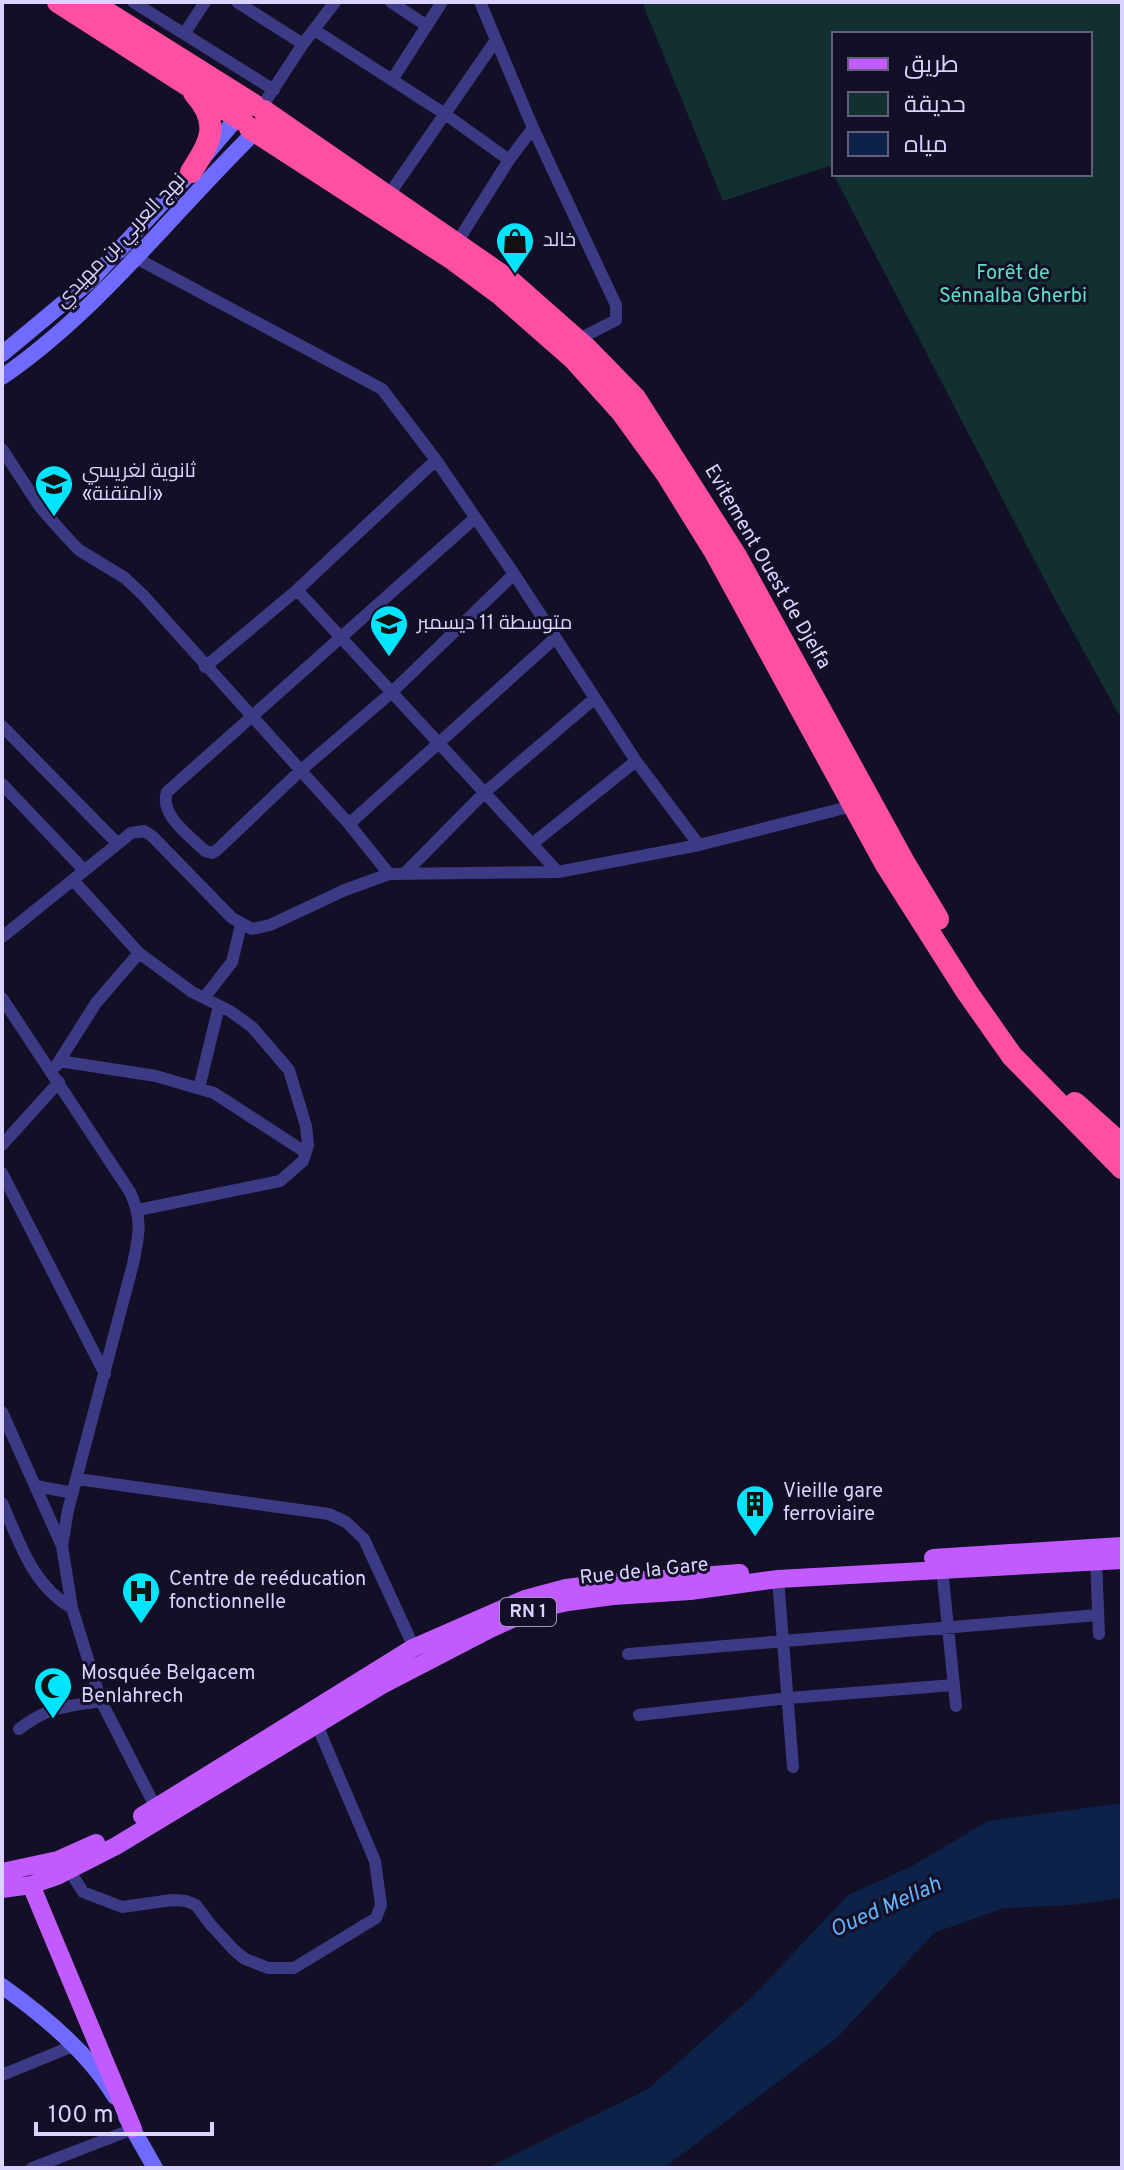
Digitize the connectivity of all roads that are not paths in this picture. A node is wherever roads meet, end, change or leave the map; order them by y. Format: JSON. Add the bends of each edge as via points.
{"nodes":[{"id":1,"x":58,"y":2,"type":"edge"},
{"id":2,"x":90,"y":2,"type":"edge"},
{"id":3,"x":133,"y":2,"type":"edge"},
{"id":4,"x":205,"y":2,"type":"edge"},
{"id":5,"x":237,"y":2,"type":"edge"},
{"id":6,"x":335,"y":2,"type":"edge"},
{"id":7,"x":391,"y":2,"type":"edge"},
{"id":8,"x":442,"y":2,"type":"edge"},
{"id":9,"x":480,"y":2,"type":"edge"},
{"id":10,"x":427,"y":26,"type":"junction"},
{"id":11,"x":316,"y":31,"type":"junction"},
{"id":12,"x":184,"y":34,"type":"junction"},
{"id":13,"x":496,"y":40,"type":"junction"},
{"id":14,"x":303,"y":44,"type":"junction"},
{"id":15,"x":392,"y":80,"type":"junction"},
{"id":16,"x":185,"y":83,"type":"junction"},
{"id":17,"x":445,"y":114,"type":"junction"},
{"id":18,"x":254,"y":115,"type":"junction"},
{"id":19,"x":533,"y":128,"type":"junction"},
{"id":20,"x":509,"y":160,"type":"junction"},
{"id":21,"x":191,"y":172,"type":"junction"},
{"id":22,"x":388,"y":196,"type":"junction"},
{"id":23,"x":456,"y":244,"type":"junction"},
{"id":24,"x":119,"y":249,"type":"junction"},
{"id":25,"x":135,"y":258,"type":"junction"},
{"id":26,"x":577,"y":340,"type":"junction"},
{"id":27,"x":2,"y":354,"type":"edge"},
{"id":28,"x":2,"y":377,"type":"edge"},
{"id":29,"x":2,"y":449,"type":"edge"},
{"id":30,"x":436,"y":460,"type":"junction"},
{"id":31,"x":475,"y":518,"type":"junction"},
{"id":32,"x":514,"y":574,"type":"junction"},
{"id":33,"x":297,"y":590,"type":"junction"},
{"id":34,"x":340,"y":638,"type":"junction"},
{"id":35,"x":554,"y":639,"type":"junction"},
{"id":36,"x":205,"y":667,"type":"junction"},
{"id":37,"x":391,"y":693,"type":"junction"},
{"id":38,"x":594,"y":699,"type":"junction"},
{"id":39,"x":251,"y":716,"type":"junction"},
{"id":40,"x":2,"y":726,"type":"edge"},
{"id":41,"x":437,"y":742,"type":"junction"},
{"id":42,"x":636,"y":761,"type":"junction"},
{"id":43,"x":300,"y":771,"type":"junction"},
{"id":44,"x":2,"y":784,"type":"edge"},
{"id":45,"x":484,"y":793,"type":"junction"},
{"id":46,"x":863,"y":803,"type":"junction"},
{"id":47,"x":349,"y":824,"type":"junction"},
{"id":48,"x":117,"y":843,"type":"junction"},
{"id":49,"x":532,"y":844,"type":"junction"},
{"id":50,"x":699,"y":845,"type":"junction"},
{"id":51,"x":83,"y":869,"type":"junction"},
{"id":52,"x":558,"y":872,"type":"junction"},
{"id":53,"x":389,"y":874,"type":"junction"},
{"id":54,"x":404,"y":874,"type":"junction"},
{"id":55,"x":73,"y":880,"type":"junction"},
{"id":56,"x":241,"y":925,"type":"junction"},
{"id":57,"x":2,"y":937,"type":"edge"},
{"id":58,"x":139,"y":953,"type":"junction"},
{"id":59,"x":2,"y":998,"type":"edge"},
{"id":60,"x":204,"y":998,"type":"junction"},
{"id":61,"x":219,"y":1006,"type":"junction"},
{"id":62,"x":57,"y":1072,"type":"junction"},
{"id":63,"x":199,"y":1088,"type":"junction"},
{"id":64,"x":2,"y":1145,"type":"edge"},
{"id":65,"x":305,"y":1152,"type":"junction"},
{"id":66,"x":1121,"y":1162,"type":"edge"},
{"id":67,"x":2,"y":1173,"type":"edge"},
{"id":68,"x":138,"y":1210,"type":"junction"},
{"id":69,"x":105,"y":1374,"type":"junction"},
{"id":70,"x":2,"y":1412,"type":"edge"},
{"id":71,"x":77,"y":1479,"type":"junction"},
{"id":72,"x":36,"y":1486,"type":"junction"},
{"id":73,"x":73,"y":1493,"type":"junction"},
{"id":74,"x":2,"y":1503,"type":"edge"},
{"id":75,"x":62,"y":1546,"type":"junction"},
{"id":76,"x":1122,"y":1546,"type":"edge"},
{"id":77,"x":1096,"y":1560,"type":"junction"},
{"id":78,"x":1122,"y":1560,"type":"edge"},
{"id":79,"x":942,"y":1569,"type":"junction"},
{"id":80,"x":778,"y":1579,"type":"junction"},
{"id":81,"x":72,"y":1608,"type":"junction"},
{"id":82,"x":1098,"y":1615,"type":"junction"},
{"id":83,"x":949,"y":1627,"type":"junction"},
{"id":84,"x":1099,"y":1634,"type":"dead end"},
{"id":85,"x":785,"y":1642,"type":"junction"},
{"id":86,"x":628,"y":1654,"type":"dead end"},
{"id":87,"x":418,"y":1656,"type":"junction"},
{"id":88,"x":954,"y":1685,"type":"junction"},
{"id":89,"x":789,"y":1698,"type":"junction"},
{"id":90,"x":101,"y":1701,"type":"junction"},
{"id":91,"x":956,"y":1706,"type":"dead end"},
{"id":92,"x":639,"y":1715,"type":"dead end"},
{"id":93,"x":317,"y":1725,"type":"junction"},
{"id":94,"x":19,"y":1729,"type":"dead end"},
{"id":95,"x":793,"y":1767,"type":"dead end"},
{"id":96,"x":160,"y":1813,"type":"junction"},
{"id":97,"x":69,"y":1870,"type":"junction"},
{"id":98,"x":2,"y":1872,"type":"edge"},
{"id":99,"x":31,"y":1885,"type":"junction"},
{"id":100,"x":2,"y":1889,"type":"edge"},
{"id":101,"x":2,"y":1986,"type":"edge"},
{"id":102,"x":73,"y":2046,"type":"junction"},
{"id":103,"x":2,"y":2075,"type":"edge"},
{"id":104,"x":133,"y":2129,"type":"junction"},
{"id":105,"x":32,"y":2168,"type":"edge"},
{"id":106,"x":155,"y":2168,"type":"edge"}],
"edges":[{"from":1,"to":16,"type":"highway","name":"Evitement Ouest de Djelfa"},
{"from":2,"to":18,"type":"highway","name":"Evitement Ouest de Djelfa"},
{"from":3,"to":12,"type":"street"},
{"from":4,"to":12,"type":"street"},
{"from":5,"to":14,"type":"street"},
{"from":6,"to":11,"type":"street"},
{"from":7,"to":10,"type":"street"},
{"from":8,"to":10,"type":"street"},
{"from":9,"to":13,"type":"street"},
{"from":10,"to":15,"type":"street"},
{"from":11,"to":14,"type":"street"},
{"from":11,"to":15,"type":"street"},
{"from":12,"to":18,"type":"street"},
{"from":13,"to":17,"type":"street"},
{"from":13,"to":19,"type":"street"},
{"from":14,"to":18,"type":"street"},
{"from":15,"to":17,"type":"street"},
{"from":16,"to":18,"type":"highway","name":"Evitement Ouest de Djelfa"},
{"from":16,"to":21,"type":"highway","via":[[207,110],[212,129]]},
{"from":17,"to":20,"type":"street"},
{"from":17,"to":22,"type":"street"},
{"from":18,"to":21,"type":"main road","name":"نهج العربي بن مهيدي"},
{"from":18,"to":22,"type":"highway","name":"Evitement Ouest de Djelfa"},
{"from":18,"to":25,"type":"main road","name":"نهج العربي بن مهيدي"},
{"from":18,"to":46,"type":"highway","name":"Evitement Ouest de Djelfa","via":[[275,143],[501,295],[574,359],[621,411],[708,541]]},
{"from":19,"to":20,"type":"street"},
{"from":19,"to":26,"type":"street","via":[[616,305],[616,320]]},
{"from":20,"to":23,"type":"street"},
{"from":21,"to":24,"type":"main road","name":"نهج العربي بن مهيدي"},
{"from":22,"to":23,"type":"highway","name":"Evitement Ouest de Djelfa"},
{"from":23,"to":26,"type":"highway","name":"Evitement Ouest de Djelfa","via":[[510,281]]},
{"from":24,"to":25,"type":"street"},
{"from":24,"to":27,"type":"main road","name":"نهج العربي بن مهيدي","via":[[91,280]]},
{"from":25,"to":28,"type":"main road","name":"نهج العربي بن مهيدي","via":[[35,354]]},
{"from":25,"to":30,"type":"street","via":[[382,389]]},
{"from":26,"to":46,"type":"highway","name":"Evitement Ouest de Djelfa","via":[[635,398],[698,494],[757,594]]},
{"from":29,"to":36,"type":"street","via":[[62,532],[79,550],[125,578]]},
{"from":30,"to":31,"type":"street"},
{"from":30,"to":33,"type":"street"},
{"from":31,"to":32,"type":"street"},
{"from":31,"to":34,"type":"street"},
{"from":32,"to":35,"type":"street"},
{"from":32,"to":37,"type":"street"},
{"from":33,"to":34,"type":"street"},
{"from":33,"to":36,"type":"street"},
{"from":34,"to":37,"type":"street"},
{"from":34,"to":39,"type":"street"},
{"from":35,"to":38,"type":"street"},
{"from":35,"to":41,"type":"street"},
{"from":36,"to":39,"type":"street"},
{"from":37,"to":41,"type":"street"},
{"from":37,"to":43,"type":"street"},
{"from":38,"to":42,"type":"street"},
{"from":38,"to":45,"type":"street"},
{"from":39,"to":43,"type":"street"},
{"from":39,"to":43,"type":"street","via":[[167,792],[166,808],[172,818],[212,853]]},
{"from":40,"to":48,"type":"street"},
{"from":41,"to":45,"type":"street"},
{"from":41,"to":47,"type":"street"},
{"from":42,"to":49,"type":"street"},
{"from":42,"to":50,"type":"street"},
{"from":43,"to":47,"type":"street"},
{"from":44,"to":51,"type":"street"},
{"from":45,"to":49,"type":"street"},
{"from":45,"to":54,"type":"street"},
{"from":46,"to":50,"type":"street"},
{"from":46,"to":66,"type":"highway","via":[[893,876],[1012,1056]]},
{"from":47,"to":53,"type":"street"},
{"from":48,"to":51,"type":"street"},
{"from":48,"to":56,"type":"street","via":[[131,833],[152,836]]},
{"from":49,"to":52,"type":"street"},
{"from":50,"to":52,"type":"street"},
{"from":51,"to":55,"type":"street"},
{"from":52,"to":54,"type":"street"},
{"from":53,"to":54,"type":"street"},
{"from":53,"to":56,"type":"street","via":[[260,928]]},
{"from":55,"to":57,"type":"street"},
{"from":55,"to":58,"type":"street"},
{"from":56,"to":60,"type":"street","via":[[232,962]]},
{"from":58,"to":60,"type":"street"},
{"from":58,"to":62,"type":"street","via":[[96,1003]]},
{"from":59,"to":62,"type":"street"},
{"from":60,"to":61,"type":"street"},
{"from":61,"to":63,"type":"street"},
{"from":61,"to":65,"type":"street","via":[[252,1027],[289,1070],[306,1126]]},
{"from":62,"to":63,"type":"street","via":[[156,1076]]},
{"from":62,"to":64,"type":"street"},
{"from":62,"to":68,"type":"street"},
{"from":63,"to":65,"type":"street"},
{"from":65,"to":68,"type":"street","via":[[303,1161],[280,1181]]},
{"from":67,"to":69,"type":"street"},
{"from":68,"to":69,"type":"street","via":[[133,1264]]},
{"from":69,"to":71,"type":"street"},
{"from":70,"to":72,"type":"street"},
{"from":71,"to":73,"type":"street"},
{"from":71,"to":87,"type":"street","via":[[329,1514],[346,1522],[364,1539]]},
{"from":72,"to":73,"type":"street"},
{"from":72,"to":75,"type":"street"},
{"from":73,"to":75,"type":"street"},
{"from":74,"to":81,"type":"street","via":[[40,1583]]},
{"from":75,"to":81,"type":"street"},
{"from":76,"to":87,"type":"main road","name":"Rue de la Gare","number":"RN 1","via":[[566,1588],[525,1599]]},
{"from":77,"to":78,"type":"main road","name":"Rue de la Gare","number":"RN 1"},
{"from":77,"to":79,"type":"main road","name":"Rue de la Gare","number":"RN 1"},
{"from":77,"to":82,"type":"street"},
{"from":79,"to":80,"type":"main road","name":"Rue de la Gare","number":"RN 1"},
{"from":79,"to":83,"type":"street"},
{"from":80,"to":85,"type":"street"},
{"from":80,"to":87,"type":"main road","name":"Rue de la Gare","number":"RN 1","via":[[568,1602],[532,1610]]},
{"from":81,"to":90,"type":"street"},
{"from":82,"to":83,"type":"street"},
{"from":82,"to":84,"type":"street"},
{"from":83,"to":85,"type":"street"},
{"from":83,"to":88,"type":"street"},
{"from":85,"to":86,"type":"street"},
{"from":85,"to":89,"type":"street"},
{"from":87,"to":93,"type":"main road","name":"Rue de la Gare","number":"RN 1"},
{"from":87,"to":96,"type":"main road","name":"Rue de la Gare","number":"RN 1"},
{"from":88,"to":89,"type":"street"},
{"from":88,"to":91,"type":"street"},
{"from":89,"to":92,"type":"street"},
{"from":89,"to":95,"type":"street"},
{"from":90,"to":94,"type":"street","via":[[54,1708]]},
{"from":90,"to":96,"type":"street"},
{"from":93,"to":96,"type":"main road","name":"Rue de la Gare","number":"RN 1"},
{"from":93,"to":97,"type":"street","via":[[375,1861],[381,1905],[376,1918],[306,1961],[280,1970],[257,1965],[234,1950],[196,1905],[172,1900],[122,1907],[83,1892]]},
{"from":96,"to":97,"type":"main road","name":"Rue de la Gare","number":"RN 1"},
{"from":96,"to":98,"type":"main road","name":"Rue de la Gare","number":"RN 1","via":[[58,1860]]},
{"from":97,"to":99,"type":"main road","name":"Rue de la Gare","number":"RN 1"},
{"from":99,"to":100,"type":"main road","name":"Rue de la Gare","number":"RN 1"},
{"from":99,"to":104,"type":"main road"},
{"from":101,"to":102,"type":"main road"},
{"from":102,"to":103,"type":"street"},
{"from":102,"to":104,"type":"main road","via":[[108,2086]]},
{"from":104,"to":105,"type":"street"},
{"from":104,"to":106,"type":"main road"}]}
